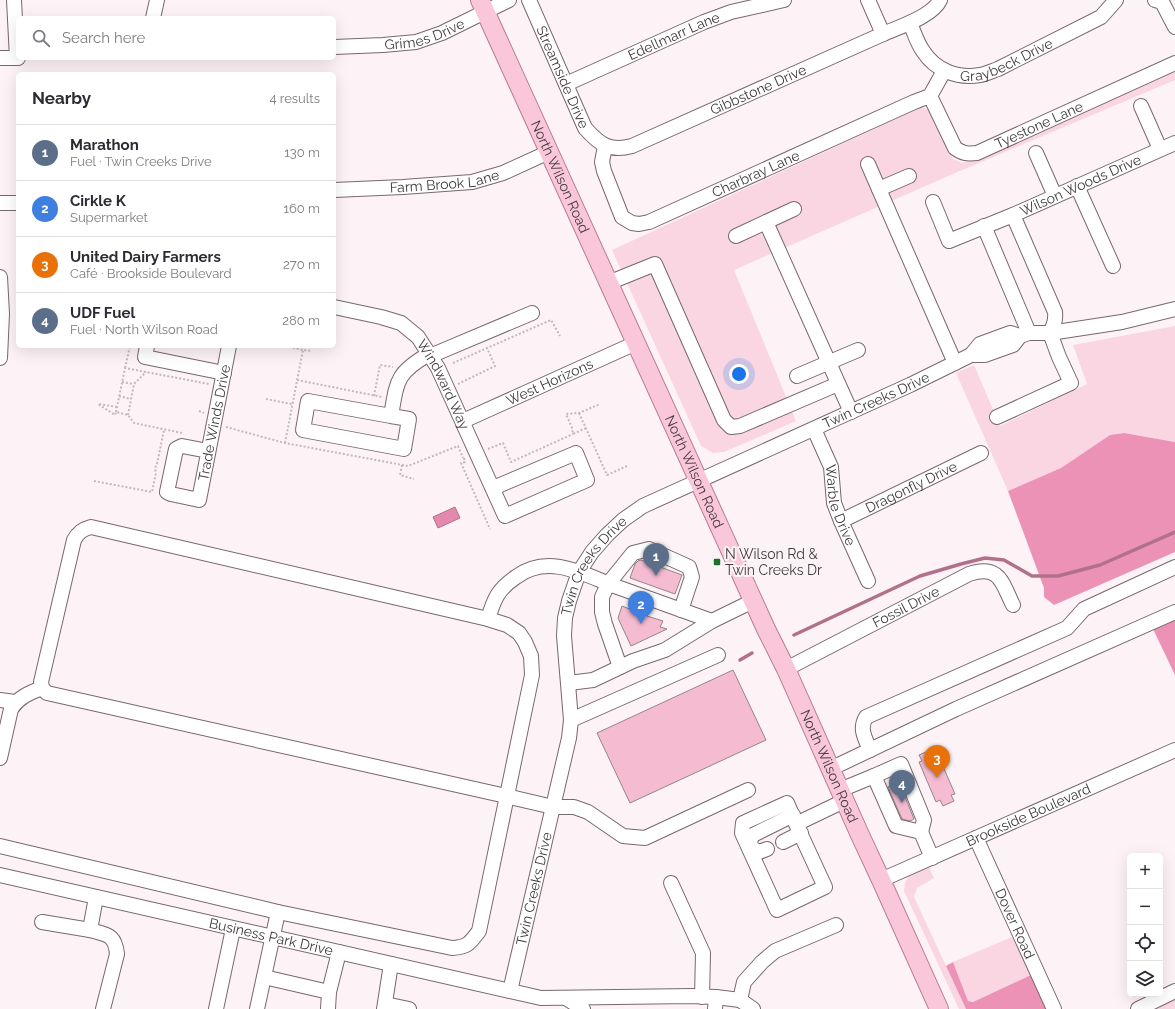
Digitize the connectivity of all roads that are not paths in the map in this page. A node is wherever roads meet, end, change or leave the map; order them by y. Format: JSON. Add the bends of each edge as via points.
{"nodes":[{"id":1,"x":14,"y":0,"type":"edge"},
{"id":2,"x":157,"y":0,"type":"edge"},
{"id":3,"x":509,"y":0,"type":"edge"},
{"id":4,"x":529,"y":0,"type":"edge"},
{"id":5,"x":784,"y":0,"type":"edge"},
{"id":6,"x":868,"y":0,"type":"edge"},
{"id":7,"x":940,"y":0,"type":"edge"},
{"id":8,"x":1116,"y":0,"type":"edge"},
{"id":9,"x":1155,"y":0,"type":"edge"},
{"id":10,"x":483,"y":6,"type":"edge"},
{"id":11,"x":153,"y":16,"type":"edge"},
{"id":12,"x":910,"y":22,"type":"junction"},
{"id":13,"x":1175,"y":27,"type":"edge"},
{"id":14,"x":883,"y":34,"type":"junction"},
{"id":15,"x":16,"y":39,"type":"edge"},
{"id":16,"x":336,"y":47,"type":"edge"},
{"id":17,"x":0,"y":58,"type":"edge"},
{"id":18,"x":16,"y":58,"type":"edge"},
{"id":19,"x":1175,"y":63,"type":"edge"},
{"id":20,"x":944,"y":71,"type":"junction"},
{"id":21,"x":566,"y":84,"type":"junction"},
{"id":22,"x":930,"y":96,"type":"junction"},
{"id":23,"x":1141,"y":106,"type":"dead end"},
{"id":24,"x":1175,"y":143,"type":"edge"},
{"id":25,"x":605,"y":146,"type":"junction"},
{"id":26,"x":1160,"y":149,"type":"junction"},
{"id":27,"x":549,"y":152,"type":"junction"},
{"id":28,"x":1036,"y":153,"type":"dead end"},
{"id":29,"x":868,"y":164,"type":"dead end"},
{"id":30,"x":909,"y":176,"type":"dead end"},
{"id":31,"x":1078,"y":186,"type":"junction"},
{"id":32,"x":879,"y":189,"type":"junction"},
{"id":33,"x":336,"y":190,"type":"edge"},
{"id":34,"x":1055,"y":196,"type":"junction"},
{"id":35,"x":933,"y":202,"type":"dead end"},
{"id":36,"x":16,"y":203,"type":"edge"},
{"id":37,"x":0,"y":204,"type":"edge"},
{"id":38,"x":794,"y":209,"type":"dead end"},
{"id":39,"x":1013,"y":215,"type":"junction"},
{"id":40,"x":766,"y":222,"type":"junction"},
{"id":41,"x":984,"y":226,"type":"junction"},
{"id":42,"x":736,"y":236,"type":"dead end"},
{"id":43,"x":1113,"y":266,"type":"dead end"},
{"id":44,"x":0,"y":277,"type":"edge"},
{"id":45,"x":608,"y":283,"type":"junction"},
{"id":46,"x":336,"y":307,"type":"edge"},
{"id":47,"x":1175,"y":309,"type":"edge"},
{"id":48,"x":532,"y":313,"type":"dead end"},
{"id":49,"x":1050,"y":333,"type":"junction"},
{"id":50,"x":1024,"y":335,"type":"junction"},
{"id":51,"x":636,"y":343,"type":"junction"},
{"id":52,"x":147,"y":348,"type":"edge"},
{"id":53,"x":229,"y":348,"type":"edge"},
{"id":54,"x":858,"y":350,"type":"dead end"},
{"id":55,"x":429,"y":355,"type":"junction"},
{"id":56,"x":0,"y":358,"type":"edge"},
{"id":57,"x":828,"y":362,"type":"junction"},
{"id":58,"x":955,"y":363,"type":"junction"},
{"id":59,"x":224,"y":373,"type":"junction"},
{"id":60,"x":797,"y":376,"type":"dead end"},
{"id":61,"x":838,"y":384,"type":"junction"},
{"id":62,"x":851,"y":412,"type":"junction"},
{"id":63,"x":391,"y":416,"type":"junction"},
{"id":64,"x":997,"y":417,"type":"dead end"},
{"id":65,"x":462,"y":421,"type":"junction"},
{"id":66,"x":814,"y":429,"type":"junction"},
{"id":67,"x":208,"y":451,"type":"junction"},
{"id":68,"x":981,"y":452,"type":"dead end"},
{"id":69,"x":699,"y":482,"type":"junction"},
{"id":70,"x":493,"y":488,"type":"junction"},
{"id":71,"x":841,"y":521,"type":"junction"},
{"id":72,"x":1175,"y":567,"type":"edge"},
{"id":73,"x":579,"y":572,"type":"junction"},
{"id":74,"x":868,"y":581,"type":"dead end"},
{"id":75,"x":608,"y":584,"type":"junction"},
{"id":76,"x":753,"y":601,"type":"junction"},
{"id":77,"x":1013,"y":605,"type":"dead end"},
{"id":78,"x":681,"y":610,"type":"junction"},
{"id":79,"x":1175,"y":612,"type":"edge"},
{"id":80,"x":488,"y":619,"type":"junction"},
{"id":81,"x":712,"y":621,"type":"junction"},
{"id":82,"x":718,"y":655,"type":"dead end"},
{"id":83,"x":620,"y":667,"type":"junction"},
{"id":84,"x":786,"y":669,"type":"junction"},
{"id":85,"x":569,"y":683,"type":"junction"},
{"id":86,"x":42,"y":688,"type":"junction"},
{"id":87,"x":0,"y":700,"type":"edge"},
{"id":88,"x":15,"y":702,"type":"junction"},
{"id":89,"x":571,"y":720,"type":"junction"},
{"id":90,"x":870,"y":750,"type":"junction"},
{"id":91,"x":1175,"y":750,"type":"edge"},
{"id":92,"x":0,"y":758,"type":"edge"},
{"id":93,"x":830,"y":769,"type":"junction"},
{"id":94,"x":874,"y":776,"type":"junction"},
{"id":95,"x":748,"y":790,"type":"dead end"},
{"id":96,"x":506,"y":796,"type":"junction"},
{"id":97,"x":842,"y":796,"type":"junction"},
{"id":98,"x":553,"y":807,"type":"junction"},
{"id":99,"x":797,"y":824,"type":"junction"},
{"id":100,"x":921,"y":832,"type":"junction"},
{"id":101,"x":976,"y":838,"type":"junction"},
{"id":102,"x":783,"y":842,"type":"dead end"},
{"id":103,"x":0,"y":846,"type":"edge"},
{"id":104,"x":767,"y":849,"type":"dead end"},
{"id":105,"x":932,"y":858,"type":"junction"},
{"id":106,"x":0,"y":875,"type":"edge"},
{"id":107,"x":881,"y":880,"type":"junction"},
{"id":108,"x":671,"y":883,"type":"dead end"},
{"id":109,"x":96,"y":897,"type":"junction"},
{"id":110,"x":278,"y":912,"type":"junction"},
{"id":111,"x":42,"y":922,"type":"dead end"},
{"id":112,"x":836,"y":925,"type":"dead end"},
{"id":113,"x":234,"y":929,"type":"junction"},
{"id":114,"x":90,"y":930,"type":"junction"},
{"id":115,"x":272,"y":937,"type":"junction"},
{"id":116,"x":339,"y":952,"type":"junction"},
{"id":117,"x":391,"y":964,"type":"junction"},
{"id":118,"x":264,"y":977,"type":"junction"},
{"id":119,"x":510,"y":991,"type":"junction"},
{"id":120,"x":1175,"y":991,"type":"edge"},
{"id":121,"x":329,"y":992,"type":"junction"},
{"id":122,"x":566,"y":998,"type":"junction"},
{"id":123,"x":740,"y":1000,"type":"junction"},
{"id":124,"x":711,"y":1001,"type":"edge"},
{"id":125,"x":543,"y":1004,"type":"edge"},
{"id":126,"x":384,"y":1006,"type":"edge"},
{"id":127,"x":103,"y":1009,"type":"edge"},
{"id":128,"x":216,"y":1009,"type":"edge"},
{"id":129,"x":257,"y":1009,"type":"edge"},
{"id":130,"x":328,"y":1009,"type":"edge"},
{"id":131,"x":409,"y":1009,"type":"edge"},
{"id":132,"x":583,"y":1009,"type":"edge"},
{"id":133,"x":753,"y":1009,"type":"edge"},
{"id":134,"x":939,"y":1009,"type":"edge"},
{"id":135,"x":1054,"y":1009,"type":"edge"},
{"id":136,"x":1138,"y":1009,"type":"edge"}],
"edges":[{"from":1,"to":15,"type":"street"},
{"from":2,"to":11,"type":"street"},
{"from":3,"to":10,"type":"street","name":"Grimes Drive"},
{"from":4,"to":21,"type":"street","name":"Streamside Drive"},
{"from":5,"to":21,"type":"street","name":"Edellmarr Lane","via":[[731,12],[704,22]]},
{"from":6,"to":14,"type":"street"},
{"from":7,"to":12,"type":"street","via":[[936,7]]},
{"from":8,"to":20,"type":"street","name":"Graybeck Drive","via":[[1101,17],[998,69],[980,75],[964,76]]},
{"from":9,"to":13,"type":"street","via":[[1162,2]]},
{"from":10,"to":16,"type":"street","name":"Grimes Drive","via":[[442,33],[416,42]]},
{"from":10,"to":27,"type":"main road","name":"North Wilson Road"},
{"from":12,"to":14,"type":"street","name":"Gibbstone Drive"},
{"from":12,"to":20,"type":"street","name":"Graybeck Drive","via":[[922,50],[932,63]]},
{"from":14,"to":25,"type":"street","name":"Gibbstone Drive","via":[[632,146]]},
{"from":17,"to":18,"type":"street"},
{"from":19,"to":22,"type":"street","name":"Tyestone Lane","via":[[977,153],[968,154],[955,148]]},
{"from":20,"to":22,"type":"street"},
{"from":21,"to":25,"type":"street","name":"Streamside Drive","via":[[585,128],[594,139]]},
{"from":22,"to":25,"type":"street","name":"Charbray Lane","via":[[649,222],[639,224],[622,217],[604,171],[602,162]]},
{"from":23,"to":26,"type":"street"},
{"from":24,"to":26,"type":"street","name":"Wilson Woods Drive"},
{"from":26,"to":31,"type":"street","name":"Wilson Woods Drive"},
{"from":27,"to":33,"type":"street","name":"Farm Brook Lane","via":[[503,173],[472,182]]},
{"from":27,"to":45,"type":"main road","name":"North Wilson Road"},
{"from":28,"to":34,"type":"street"},
{"from":29,"to":32,"type":"street"},
{"from":30,"to":32,"type":"street"},
{"from":31,"to":34,"type":"street","name":"Wilson Woods Drive"},
{"from":31,"to":43,"type":"street"},
{"from":32,"to":58,"type":"street"},
{"from":34,"to":39,"type":"street","name":"Wilson Woods Drive"},
{"from":35,"to":41,"type":"street","name":"Wilson Woods Drive","via":[[949,241]]},
{"from":36,"to":37,"type":"street"},
{"from":38,"to":40,"type":"street"},
{"from":39,"to":41,"type":"street","name":"Wilson Woods Drive"},
{"from":39,"to":49,"type":"street","via":[[1055,312],[1055,324]]},
{"from":40,"to":42,"type":"street"},
{"from":40,"to":57,"type":"street"},
{"from":41,"to":50,"type":"street"},
{"from":44,"to":56,"type":"street"},
{"from":45,"to":51,"type":"main road","name":"North Wilson Road"},
{"from":45,"to":61,"type":"street","via":[[655,264],[724,420],[731,427],[740,426]]},
{"from":46,"to":55,"type":"street","name":"Windward Way","via":[[401,323],[418,337]]},
{"from":47,"to":49,"type":"street","via":[[1122,322]]},
{"from":48,"to":55,"type":"street"},
{"from":49,"to":50,"type":"street"},
{"from":49,"to":64,"type":"street","via":[[1071,383]]},
{"from":50,"to":58,"type":"street","name":"Twin Creeks Drive","via":[[1014,345],[985,355],[971,355]]},
{"from":51,"to":65,"type":"street","name":"West Horizons"},
{"from":51,"to":69,"type":"main road","name":"North Wilson Road"},
{"from":52,"to":59,"type":"street","via":[[145,357]]},
{"from":53,"to":59,"type":"street","name":"Trade Winds Drive"},
{"from":54,"to":57,"type":"street"},
{"from":55,"to":63,"type":"street","via":[[415,361],[397,382]]},
{"from":55,"to":65,"type":"street","name":"Windward Way","via":[[438,368]]},
{"from":57,"to":60,"type":"street"},
{"from":57,"to":61,"type":"street"},
{"from":58,"to":62,"type":"street","name":"Twin Creeks Drive"},
{"from":59,"to":67,"type":"street","name":"Trade Winds Drive"},
{"from":61,"to":62,"type":"street"},
{"from":62,"to":66,"type":"street","name":"Twin Creeks Drive"},
{"from":63,"to":63,"type":"street","via":[[409,419],[404,449],[303,430],[308,401]]},
{"from":65,"to":70,"type":"street","name":"Windward Way"},
{"from":66,"to":69,"type":"street","name":"Twin Creeks Drive"},
{"from":66,"to":71,"type":"street","name":"Warble Drive","via":[[832,467],[834,503]]},
{"from":67,"to":67,"type":"street","name":"Trade Winds Drive","via":[[199,500],[167,492],[176,449],[182,446]]},
{"from":68,"to":71,"type":"street","name":"Dragonfly Drive"},
{"from":69,"to":73,"type":"street","name":"Twin Creeks Drive","via":[[643,506],[623,520],[592,552]]},
{"from":69,"to":76,"type":"main road","name":"North Wilson Road"},
{"from":70,"to":70,"type":"street","name":"Windward Way","via":[[505,516],[587,480],[576,452]]},
{"from":71,"to":74,"type":"street","name":"Warble Drive"},
{"from":72,"to":90,"type":"street","via":[[1084,609],[1067,628],[866,717],[862,722],[863,734]]},
{"from":73,"to":75,"type":"street"},
{"from":73,"to":80,"type":"street","via":[[544,566],[531,568],[519,574],[508,582],[495,598]]},
{"from":73,"to":85,"type":"street","name":"Twin Creeks Drive","via":[[565,618],[564,636]]},
{"from":75,"to":78,"type":"street"},
{"from":75,"to":78,"type":"street","via":[[633,553],[649,549],[689,567],[692,577]]},
{"from":75,"to":83,"type":"street","via":[[602,597],[602,612]]},
{"from":76,"to":81,"type":"street"},
{"from":76,"to":84,"type":"main road","name":"North Wilson Road"},
{"from":77,"to":84,"type":"street","name":"Fossil Drive","via":[[999,576],[978,571]]},
{"from":78,"to":81,"type":"street"},
{"from":79,"to":90,"type":"street"},
{"from":80,"to":86,"type":"street","via":[[91,527],[84,529],[74,540],[41,682]]},
{"from":80,"to":96,"type":"street","via":[[507,625],[519,633],[531,656],[532,675]]},
{"from":81,"to":83,"type":"street","via":[[665,650]]},
{"from":82,"to":89,"type":"street"},
{"from":83,"to":85,"type":"street","via":[[593,680]]},
{"from":84,"to":93,"type":"main road","name":"North Wilson Road"},
{"from":85,"to":89,"type":"street","name":"Twin Creeks Drive"},
{"from":86,"to":88,"type":"street","via":[[26,694]]},
{"from":86,"to":96,"type":"street","via":[[47,693]]},
{"from":87,"to":88,"type":"street"},
{"from":88,"to":92,"type":"street"},
{"from":89,"to":98,"type":"street","name":"Twin Creeks Drive"},
{"from":90,"to":93,"type":"street"},
{"from":91,"to":101,"type":"street","name":"Brookside Boulevard"},
{"from":93,"to":97,"type":"main road","name":"North Wilson Road"},
{"from":94,"to":97,"type":"street"},
{"from":94,"to":100,"type":"street","via":[[896,826]]},
{"from":94,"to":100,"type":"street","via":[[901,764],[924,820]]},
{"from":95,"to":98,"type":"street","via":[[644,838],[623,836],[588,812],[574,807]]},
{"from":96,"to":98,"type":"street"},
{"from":96,"to":110,"type":"street","via":[[479,931],[471,943],[452,948]]},
{"from":97,"to":99,"type":"street"},
{"from":97,"to":107,"type":"main road","name":"North Wilson Road"},
{"from":98,"to":119,"type":"street","name":"Twin Creeks Drive"},
{"from":99,"to":99,"type":"street","via":[[824,887],[777,910],[742,833],[743,823],[787,803]]},
{"from":99,"to":102,"type":"street"},
{"from":99,"to":104,"type":"street","via":[[753,835],[750,839],[753,850],[759,852]]},
{"from":100,"to":105,"type":"street"},
{"from":101,"to":105,"type":"street","name":"Brookside Boulevard"},
{"from":101,"to":135,"type":"street","name":"Dover Road"},
{"from":103,"to":110,"type":"street"},
{"from":105,"to":107,"type":"street","name":"Brookside Boulevard"},
{"from":106,"to":109,"type":"street","name":"Business Park Drive"},
{"from":107,"to":134,"type":"main road","name":"North Wilson Road"},
{"from":108,"to":124,"type":"street","via":[[703,953]]},
{"from":109,"to":113,"type":"street","name":"Business Park Drive"},
{"from":109,"to":114,"type":"street"},
{"from":110,"to":115,"type":"street"},
{"from":111,"to":114,"type":"street"},
{"from":112,"to":123,"type":"street","via":[[775,951],[744,982]]},
{"from":113,"to":115,"type":"street","name":"Business Park Drive"},
{"from":113,"to":128,"type":"street"},
{"from":114,"to":127,"type":"street","via":[[109,936],[116,947],[117,954]]},
{"from":115,"to":116,"type":"street","name":"Business Park Drive"},
{"from":115,"to":118,"type":"street"},
{"from":116,"to":117,"type":"street","name":"Business Park Drive"},
{"from":116,"to":121,"type":"street"},
{"from":117,"to":119,"type":"street","name":"Business Park Drive"},
{"from":117,"to":126,"type":"street"},
{"from":118,"to":121,"type":"street"},
{"from":118,"to":129,"type":"street"},
{"from":119,"to":125,"type":"street","name":"Business Park Drive"},
{"from":120,"to":136,"type":"street"},
{"from":121,"to":130,"type":"street"},
{"from":122,"to":124,"type":"street","name":"Business Park Drive","via":[[692,996]]},
{"from":122,"to":125,"type":"street","name":"Business Park Drive"},
{"from":122,"to":132,"type":"street"},
{"from":123,"to":124,"type":"street","name":"Business Park Drive"},
{"from":123,"to":133,"type":"street"},
{"from":126,"to":131,"type":"street"}]}
